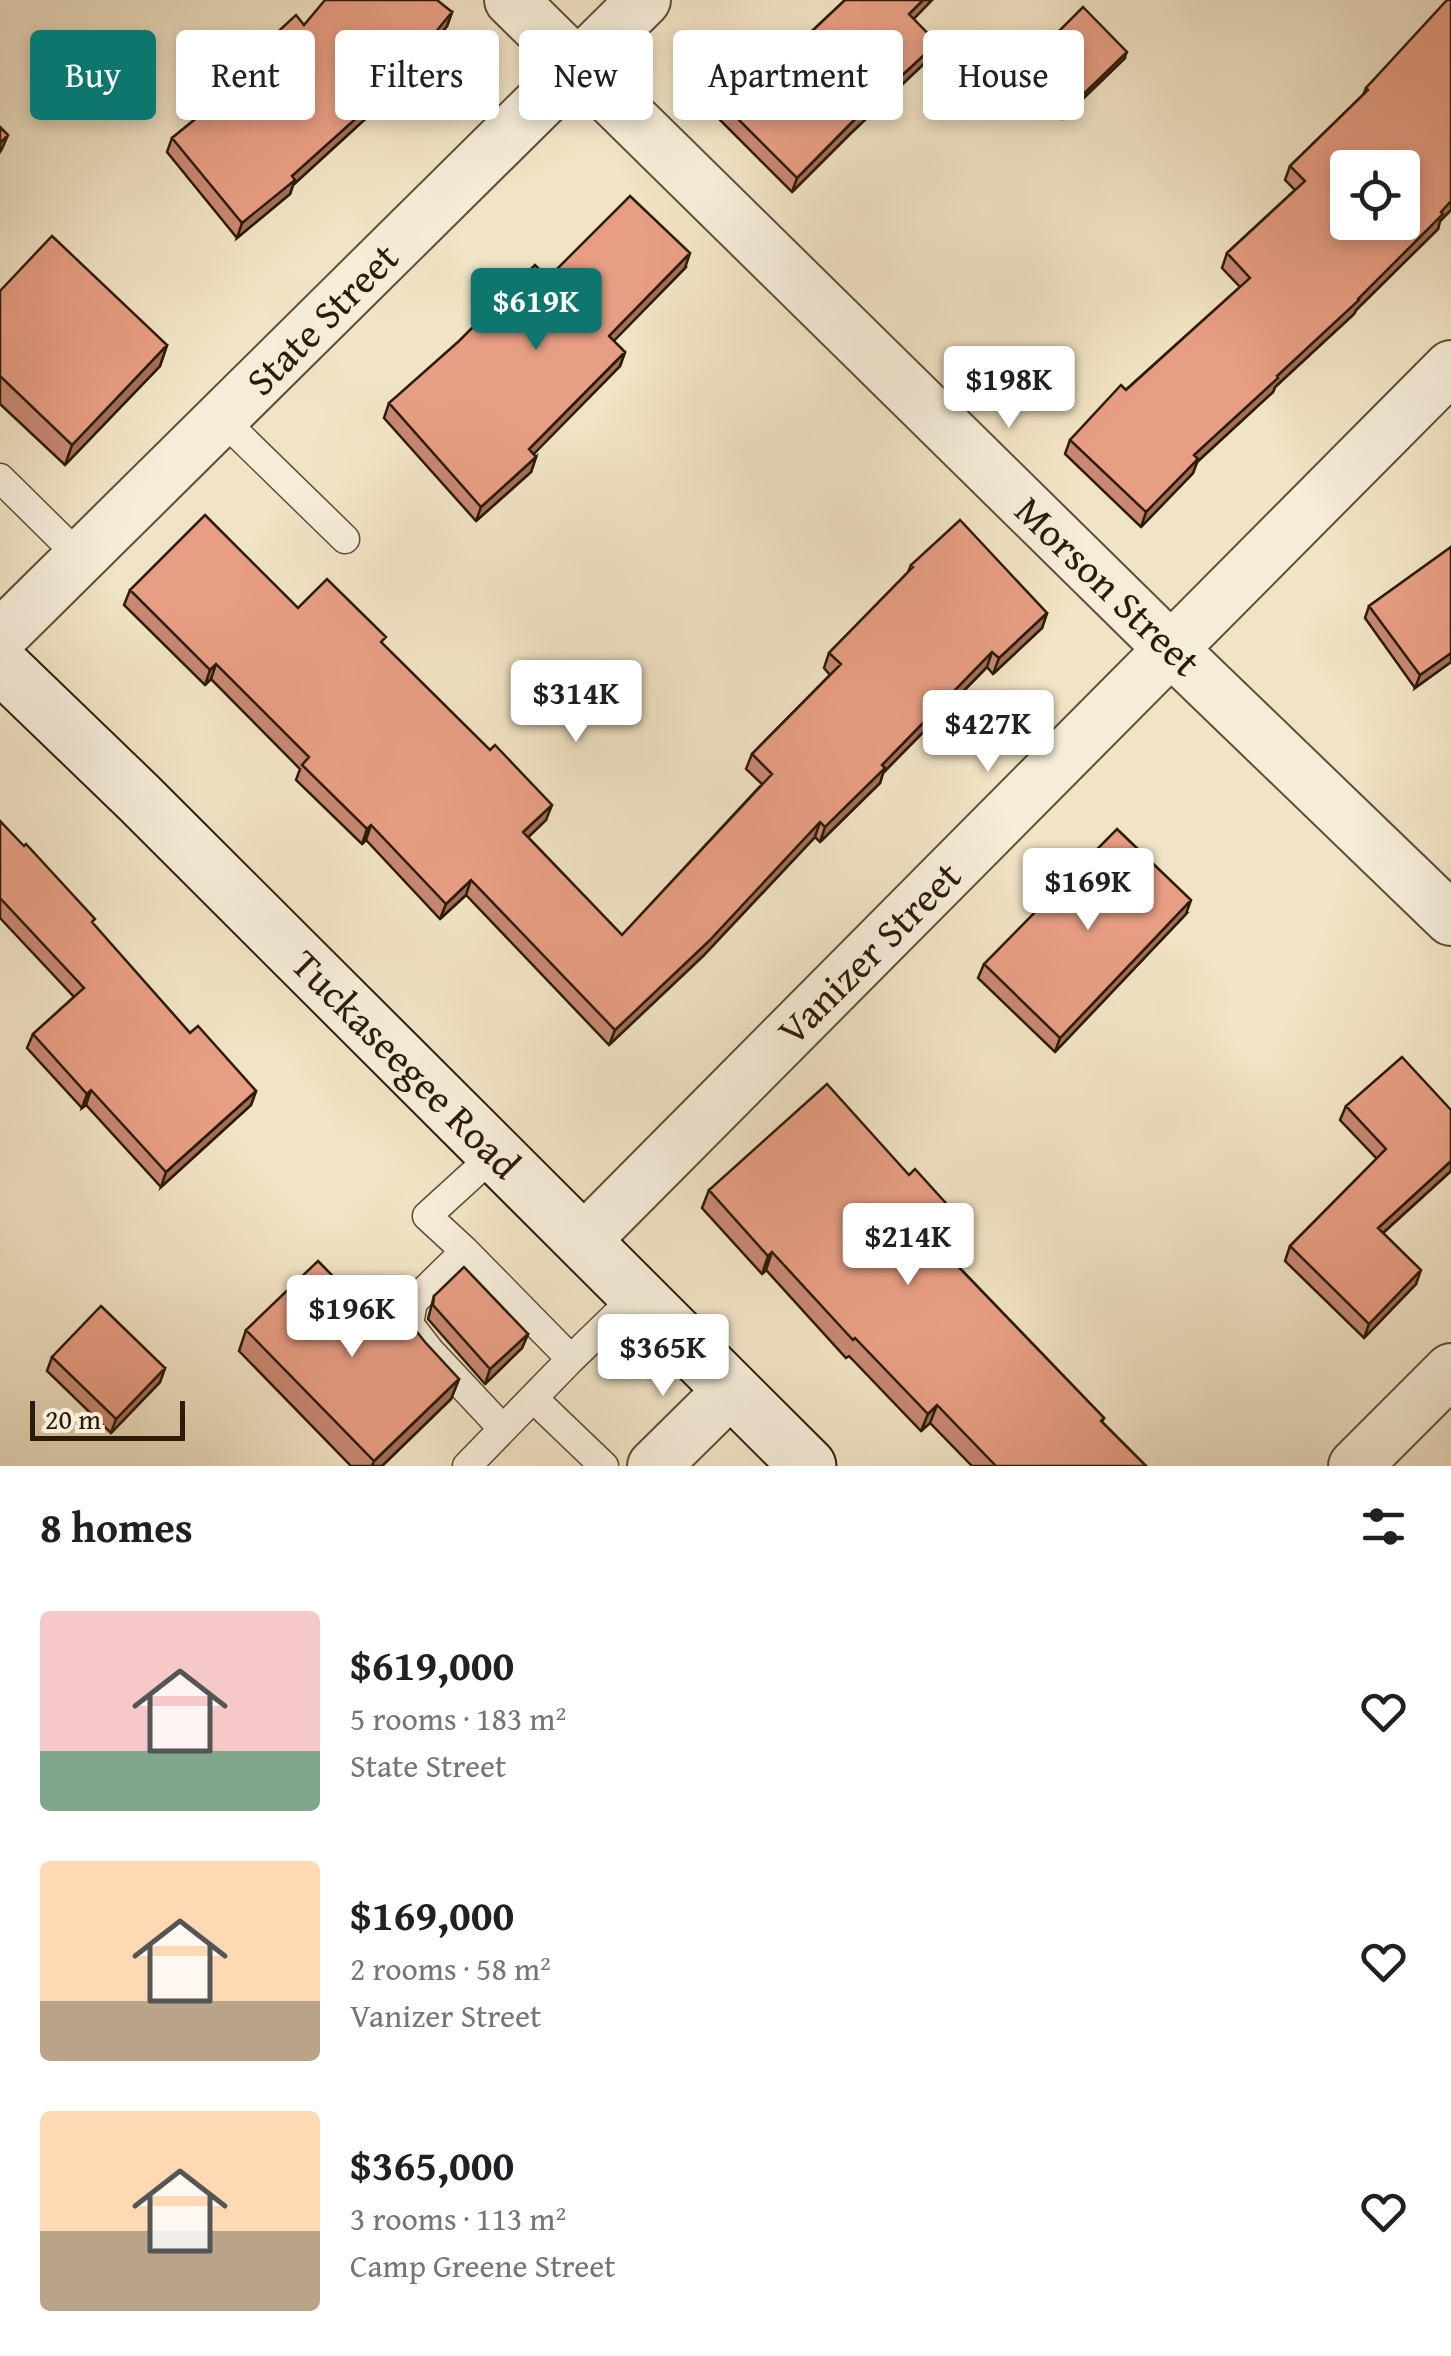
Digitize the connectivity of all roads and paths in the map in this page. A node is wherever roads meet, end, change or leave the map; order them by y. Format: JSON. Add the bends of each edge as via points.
{"nodes":[{"id":1,"x":511,"y":0,"type":"edge"},
{"id":2,"x":644,"y":0,"type":"edge"},
{"id":3,"x":542,"y":30,"type":"edge"},
{"id":4,"x":614,"y":30,"type":"edge"},
{"id":5,"x":524,"y":120,"type":"edge"},
{"id":6,"x":634,"y":120,"type":"edge"},
{"id":7,"x":1451,"y":367,"type":"edge"},
{"id":8,"x":222,"y":418,"type":"junction"},
{"id":9,"x":0,"y":478,"type":"edge"},
{"id":10,"x":345,"y":539,"type":"dead end"},
{"id":11,"x":80,"y":557,"type":"junction"},
{"id":12,"x":0,"y":637,"type":"edge"},
{"id":13,"x":1171,"y":649,"type":"junction"},
{"id":14,"x":0,"y":664,"type":"edge"},
{"id":15,"x":1451,"y":918,"type":"edge"},
{"id":16,"x":495,"y":1154,"type":"junction"},
{"id":17,"x":583,"y":1241,"type":"junction"},
{"id":18,"x":466,"y":1251,"type":"junction"},
{"id":19,"x":638,"y":1294,"type":"junction"},
{"id":20,"x":571,"y":1358,"type":"junction"},
{"id":21,"x":1451,"y":1370,"type":"edge"},
{"id":22,"x":731,"y":1390,"type":"junction"},
{"id":23,"x":533,"y":1398,"type":"junction"},
{"id":24,"x":503,"y":1429,"type":"junction"},
{"id":25,"x":467,"y":1466,"type":"edge"},
{"id":26,"x":604,"y":1466,"type":"edge"},
{"id":27,"x":654,"y":1466,"type":"edge"},
{"id":28,"x":808,"y":1466,"type":"edge"},
{"id":29,"x":1356,"y":1466,"type":"edge"}],
"edges":[{"from":1,"to":3,"type":"street","name":"Morson Street"},
{"from":2,"to":4,"type":"street","name":"State Street"},
{"from":5,"to":8,"type":"street","name":"State Street"},
{"from":6,"to":13,"type":"street","name":"Morson Street"},
{"from":7,"to":13,"type":"street","name":"Vanizer Street"},
{"from":8,"to":10,"type":"lane"},
{"from":8,"to":11,"type":"street","name":"State Street"},
{"from":9,"to":11,"type":"lane"},
{"from":11,"to":12,"type":"street","name":"State Street"},
{"from":13,"to":15,"type":"street","name":"Morson Street"},
{"from":13,"to":17,"type":"street","name":"Vanizer Street"},
{"from":14,"to":16,"type":"main road","name":"Tuckaseegee Road"},
{"from":16,"to":17,"type":"main road","name":"Tuckaseegee Road"},
{"from":16,"to":18,"type":"lane","via":[[428,1216]]},
{"from":17,"to":19,"type":"main road","name":"Tuckaseegee Road"},
{"from":18,"to":20,"type":"lane"},
{"from":18,"to":24,"type":"lane","via":[[413,1302],[409,1324]]},
{"from":19,"to":20,"type":"lane"},
{"from":19,"to":22,"type":"main road","name":"Tuckaseegee Road"},
{"from":20,"to":23,"type":"lane"},
{"from":21,"to":29,"type":"street"},
{"from":22,"to":27,"type":"street"},
{"from":22,"to":28,"type":"main road","name":"Tuckaseegee Road"},
{"from":23,"to":24,"type":"lane"},
{"from":23,"to":26,"type":"lane"},
{"from":24,"to":25,"type":"lane"}]}
